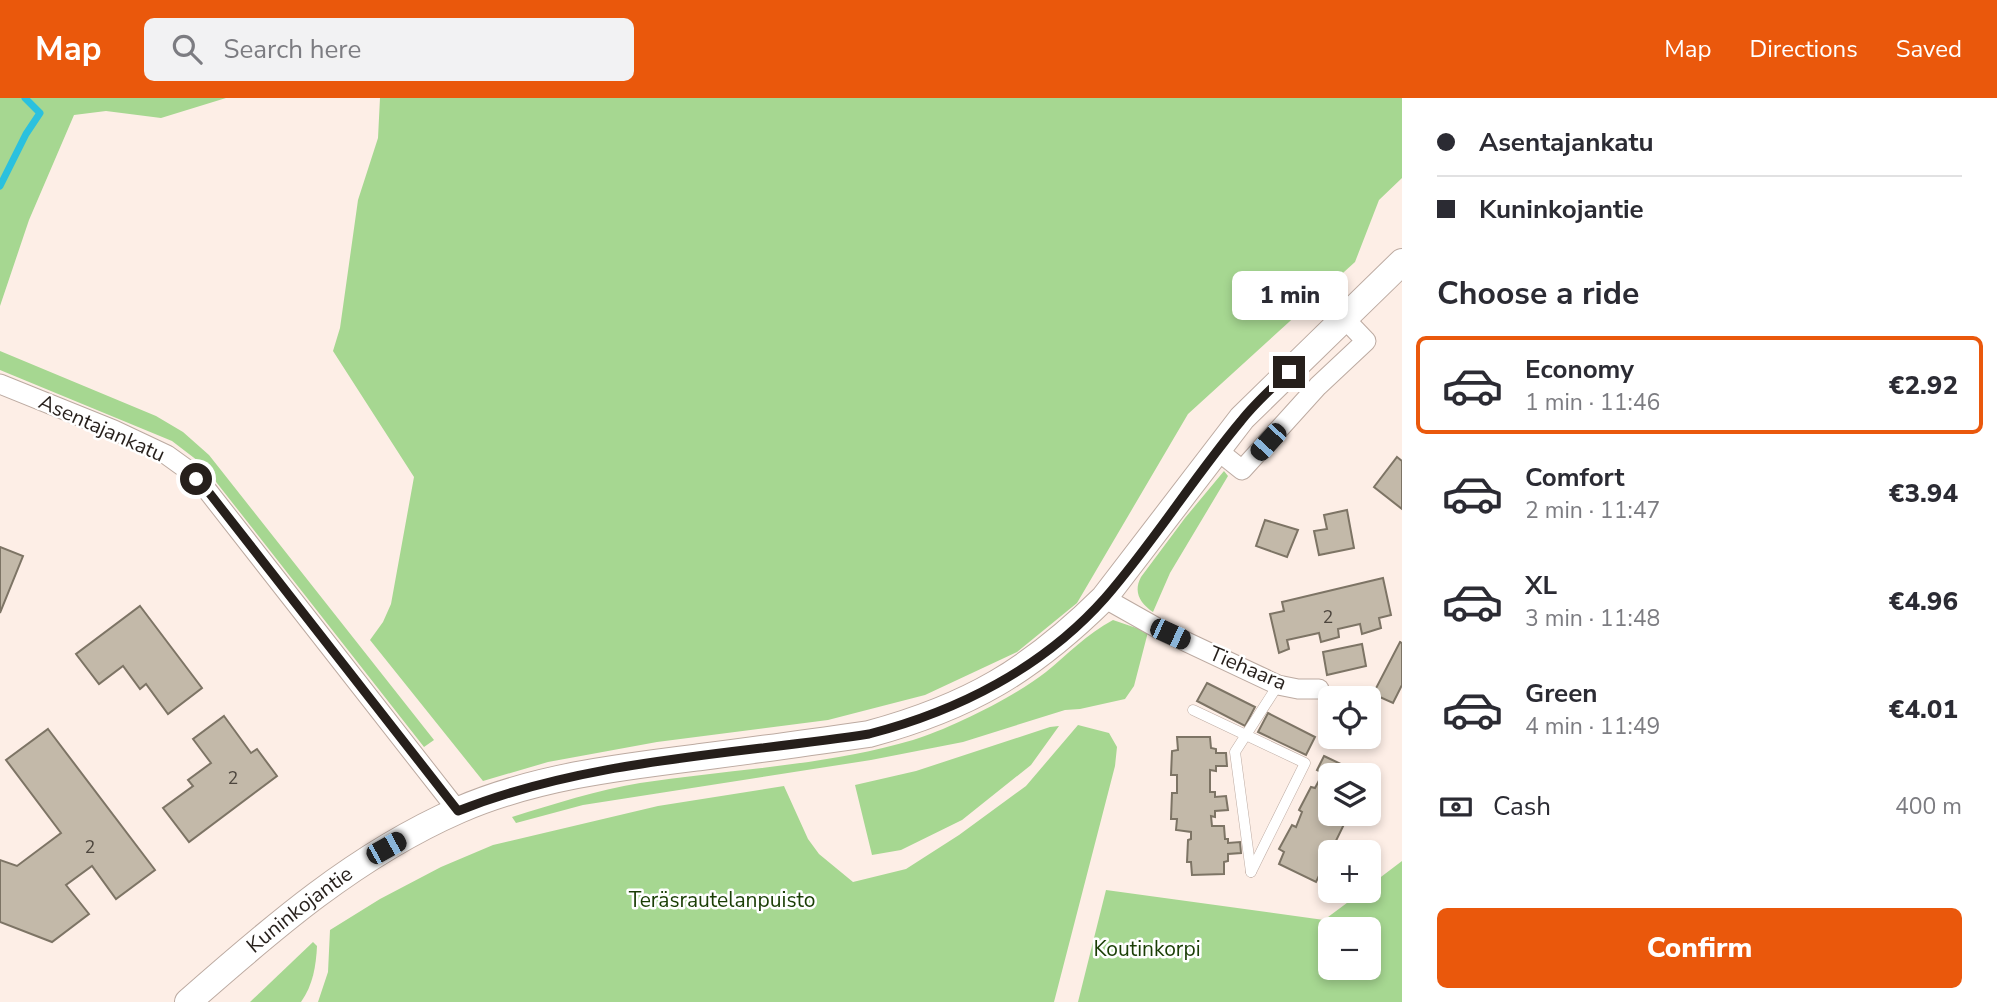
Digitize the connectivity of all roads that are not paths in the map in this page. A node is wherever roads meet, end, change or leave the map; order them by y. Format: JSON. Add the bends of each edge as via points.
{"nodes":[{"id":1,"x":1402,"y":262,"type":"edge"},
{"id":2,"x":0,"y":384,"type":"edge"},
{"id":3,"x":1104,"y":598,"type":"junction"},
{"id":4,"x":1278,"y":685,"type":"junction"},
{"id":5,"x":1318,"y":689,"type":"edge"},
{"id":6,"x":1193,"y":710,"type":"dead end"},
{"id":7,"x":1246,"y":735,"type":"junction"},
{"id":8,"x":458,"y":811,"type":"junction"},
{"id":9,"x":188,"y":1002,"type":"edge"}],
"edges":[{"from":1,"to":3,"type":"main road","name":"Kuninkojantie","via":[[1242,418]]},
{"from":2,"to":8,"type":"street","name":"Asentajankatu","via":[[114,430],[185,468],[207,490]]},
{"from":3,"to":4,"type":"street","name":"Tiehaara"},
{"from":3,"to":8,"type":"main road","name":"Kuninkojantie","via":[[1024,668],[958,704],[910,723],[869,734],[586,774]]},
{"from":4,"to":5,"type":"street","name":"Tiehaara"},
{"from":4,"to":7,"type":"lane"},
{"from":6,"to":7,"type":"lane"},
{"from":7,"to":7,"type":"lane","via":[[1235,752],[1251,873],[1305,762]]},
{"from":8,"to":9,"type":"main road","name":"Kuninkojantie","via":[[368,858],[333,882]]}]}
